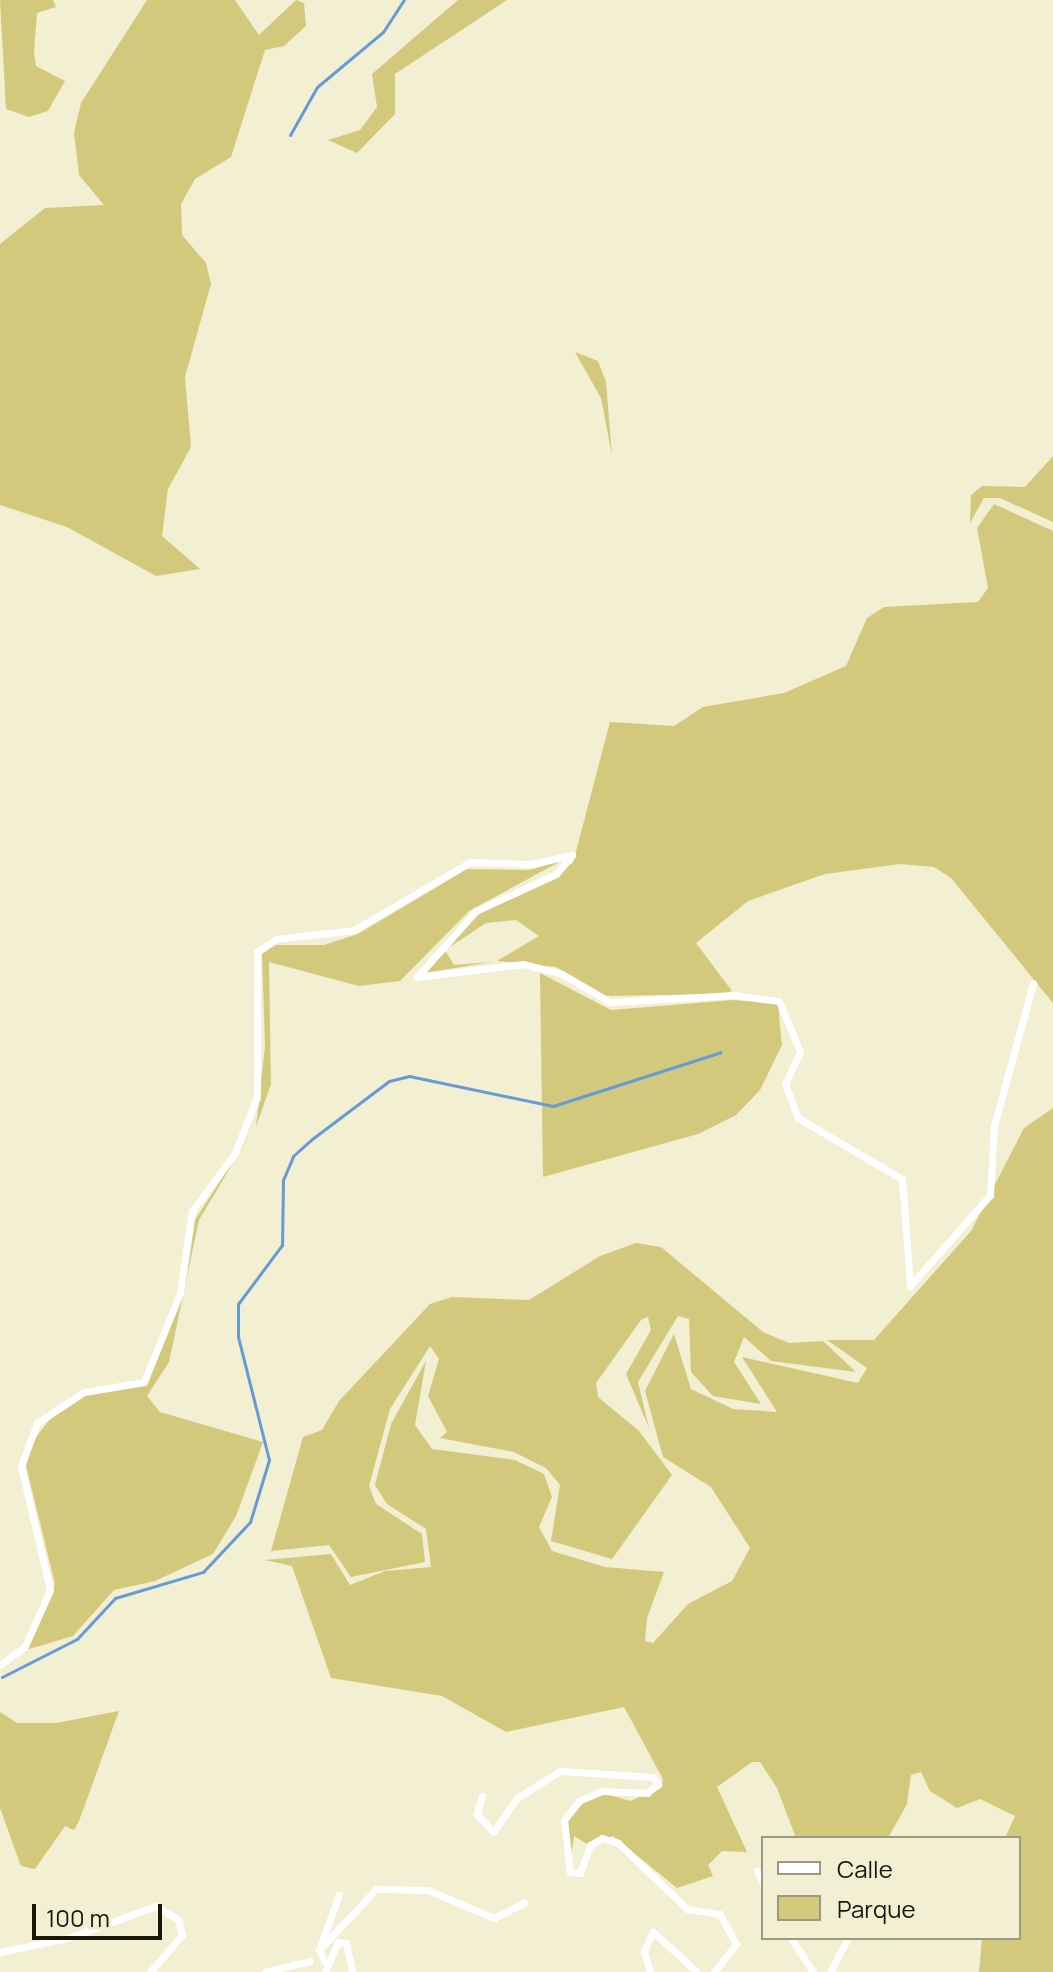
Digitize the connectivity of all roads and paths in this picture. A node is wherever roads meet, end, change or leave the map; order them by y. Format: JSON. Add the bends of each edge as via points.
{"nodes":[{"id":1,"x":1033,"y":983,"type":"dead end"},
{"id":2,"x":0,"y":1665,"type":"edge"},
{"id":3,"x":482,"y":1796,"type":"dead end"},
{"id":4,"x":757,"y":1871,"type":"dead end"},
{"id":5,"x":761,"y":1880,"type":"edge"},
{"id":6,"x":339,"y":1894,"type":"dead end"},
{"id":7,"x":524,"y":1903,"type":"dead end"},
{"id":8,"x":792,"y":1940,"type":"edge"},
{"id":9,"x":847,"y":1940,"type":"edge"},
{"id":10,"x":319,"y":1950,"type":"junction"},
{"id":11,"x":0,"y":1952,"type":"edge"},
{"id":12,"x":310,"y":1961,"type":"dead end"},
{"id":13,"x":325,"y":1962,"type":"junction"},
{"id":14,"x":150,"y":1972,"type":"edge"},
{"id":15,"x":265,"y":1972,"type":"edge"},
{"id":16,"x":325,"y":1972,"type":"edge"},
{"id":17,"x":352,"y":1972,"type":"edge"},
{"id":18,"x":650,"y":1972,"type":"edge"},
{"id":19,"x":697,"y":1972,"type":"edge"},
{"id":20,"x":714,"y":1972,"type":"edge"},
{"id":21,"x":813,"y":1972,"type":"edge"},
{"id":22,"x":830,"y":1972,"type":"edge"}],
"edges":[{"from":1,"to":2,"type":"street","via":[[994,1126],[990,1195],[971,1225],[910,1286],[902,1179],[798,1118],[785,1084],[800,1052],[779,1001],[734,995],[610,1002],[562,974],[523,964],[417,977],[476,911],[556,874],[572,855],[531,864],[470,862],[354,930],[276,939],[257,952],[257,1097],[235,1153],[192,1211],[180,1293],[144,1382],[84,1392],[37,1423],[21,1466],[50,1590],[25,1646]]},
{"from":3,"to":20,"type":"street","via":[[477,1814],[493,1832],[517,1798],[560,1771],[653,1777],[658,1784],[647,1793],[602,1791],[579,1801],[564,1820],[570,1872],[580,1873],[590,1845],[610,1841],[687,1909],[720,1914],[736,1944]]},
{"from":4,"to":5,"type":"street"},
{"from":6,"to":10,"type":"street"},
{"from":7,"to":10,"type":"street","via":[[494,1918],[428,1890],[376,1889]]},
{"from":8,"to":21,"type":"street"},
{"from":9,"to":22,"type":"street"},
{"from":10,"to":13,"type":"street"},
{"from":11,"to":14,"type":"street","via":[[68,1938],[156,1906],[178,1920],[182,1935]]},
{"from":12,"to":15,"type":"street"},
{"from":13,"to":16,"type":"street"},
{"from":13,"to":17,"type":"street","via":[[338,1942],[346,1943]]},
{"from":18,"to":19,"type":"street","via":[[644,1951],[653,1932]]}]}
